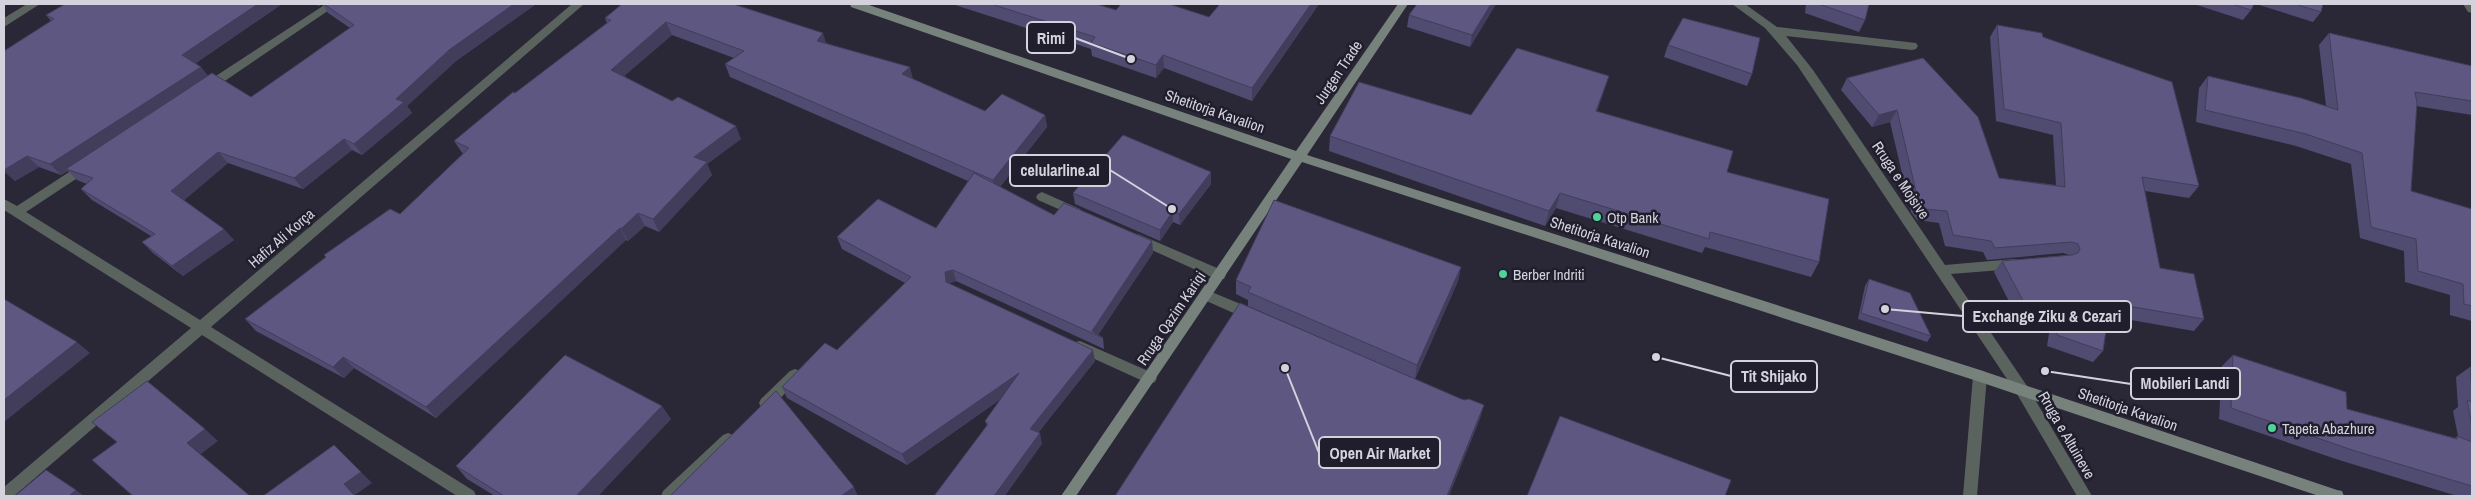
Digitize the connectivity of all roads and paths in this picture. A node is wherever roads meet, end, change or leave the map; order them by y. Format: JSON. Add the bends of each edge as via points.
{"nodes":[{"id":1,"x":35,"y":4,"type":"edge"},
{"id":2,"x":333,"y":4,"type":"edge"},
{"id":3,"x":579,"y":4,"type":"edge"},
{"id":4,"x":855,"y":4,"type":"edge"},
{"id":5,"x":1402,"y":4,"type":"edge"},
{"id":6,"x":1736,"y":4,"type":"edge"},
{"id":7,"x":2468,"y":4,"type":"edge"},
{"id":8,"x":2472,"y":9,"type":"edge"},
{"id":9,"x":4,"y":23,"type":"edge"},
{"id":10,"x":1778,"y":32,"type":"junction"},
{"id":11,"x":1912,"y":46,"type":"dead end"},
{"id":12,"x":192,"y":97,"type":"edge"},
{"id":13,"x":101,"y":157,"type":"edge"},
{"id":14,"x":1299,"y":157,"type":"junction"},
{"id":15,"x":1042,"y":197,"type":"dead end"},
{"id":16,"x":4,"y":204,"type":"edge"},
{"id":17,"x":18,"y":211,"type":"junction"},
{"id":18,"x":1086,"y":217,"type":"edge"},
{"id":19,"x":1122,"y":232,"type":"edge"},
{"id":20,"x":2026,"y":263,"type":"edge"},
{"id":21,"x":1941,"y":270,"type":"junction"},
{"id":22,"x":1220,"y":275,"type":"junction"},
{"id":23,"x":1207,"y":294,"type":"junction"},
{"id":24,"x":1262,"y":319,"type":"edge"},
{"id":25,"x":202,"y":327,"type":"junction"},
{"id":26,"x":1070,"y":341,"type":"edge"},
{"id":27,"x":807,"y":363,"type":"edge"},
{"id":28,"x":1980,"y":376,"type":"junction"},
{"id":29,"x":1150,"y":378,"type":"junction"},
{"id":30,"x":2022,"y":390,"type":"junction"},
{"id":31,"x":759,"y":410,"type":"edge"},
{"id":32,"x":738,"y":430,"type":"edge"},
{"id":33,"x":4,"y":496,"type":"edge"},
{"id":34,"x":469,"y":496,"type":"edge"},
{"id":35,"x":668,"y":496,"type":"edge"},
{"id":36,"x":1068,"y":496,"type":"edge"},
{"id":37,"x":1970,"y":496,"type":"edge"},
{"id":38,"x":2085,"y":496,"type":"edge"},
{"id":39,"x":2336,"y":496,"type":"edge"}],
"edges":[{"from":1,"to":9,"type":"street"},
{"from":2,"to":12,"type":"street"},
{"from":3,"to":25,"type":"street","name":"Hafiz Ali Korça"},
{"from":4,"to":14,"type":"street","name":"Shetitorja Kavalion"},
{"from":5,"to":14,"type":"street","name":"Jurgen Trade"},
{"from":6,"to":10,"type":"street","name":"Rruga e Mojsive","via":[[1757,14]]},
{"from":7,"to":8,"type":"street"},
{"from":10,"to":11,"type":"street"},
{"from":10,"to":21,"type":"street","name":"Rruga e Mojsive"},
{"from":13,"to":17,"type":"street"},
{"from":14,"to":22,"type":"street","name":"Rruga Qazim Kariqi"},
{"from":14,"to":28,"type":"street","name":"Shetitorja Kavalion"},
{"from":15,"to":18,"type":"street"},
{"from":16,"to":17,"type":"street"},
{"from":17,"to":25,"type":"street"},
{"from":19,"to":22,"type":"street"},
{"from":20,"to":21,"type":"street"},
{"from":21,"to":30,"type":"street","name":"Rruga e Mojsive"},
{"from":22,"to":23,"type":"street","name":"Rruga Qazim Kariqi"},
{"from":23,"to":24,"type":"street"},
{"from":23,"to":29,"type":"street","name":"Rruga Qazim Kariqi"},
{"from":25,"to":33,"type":"street","name":"Hafiz Ali Korça"},
{"from":25,"to":34,"type":"street"},
{"from":26,"to":29,"type":"street"},
{"from":27,"to":31,"type":"street"},
{"from":28,"to":30,"type":"street","name":"Shetitorja Kavalion"},
{"from":28,"to":37,"type":"street"},
{"from":29,"to":36,"type":"street","name":"Rruga Qazim Kariqi"},
{"from":30,"to":38,"type":"street","name":"Rruga e Altuineve"},
{"from":30,"to":39,"type":"street","name":"Shetitorja Kavalion"},
{"from":32,"to":35,"type":"street"}]}
